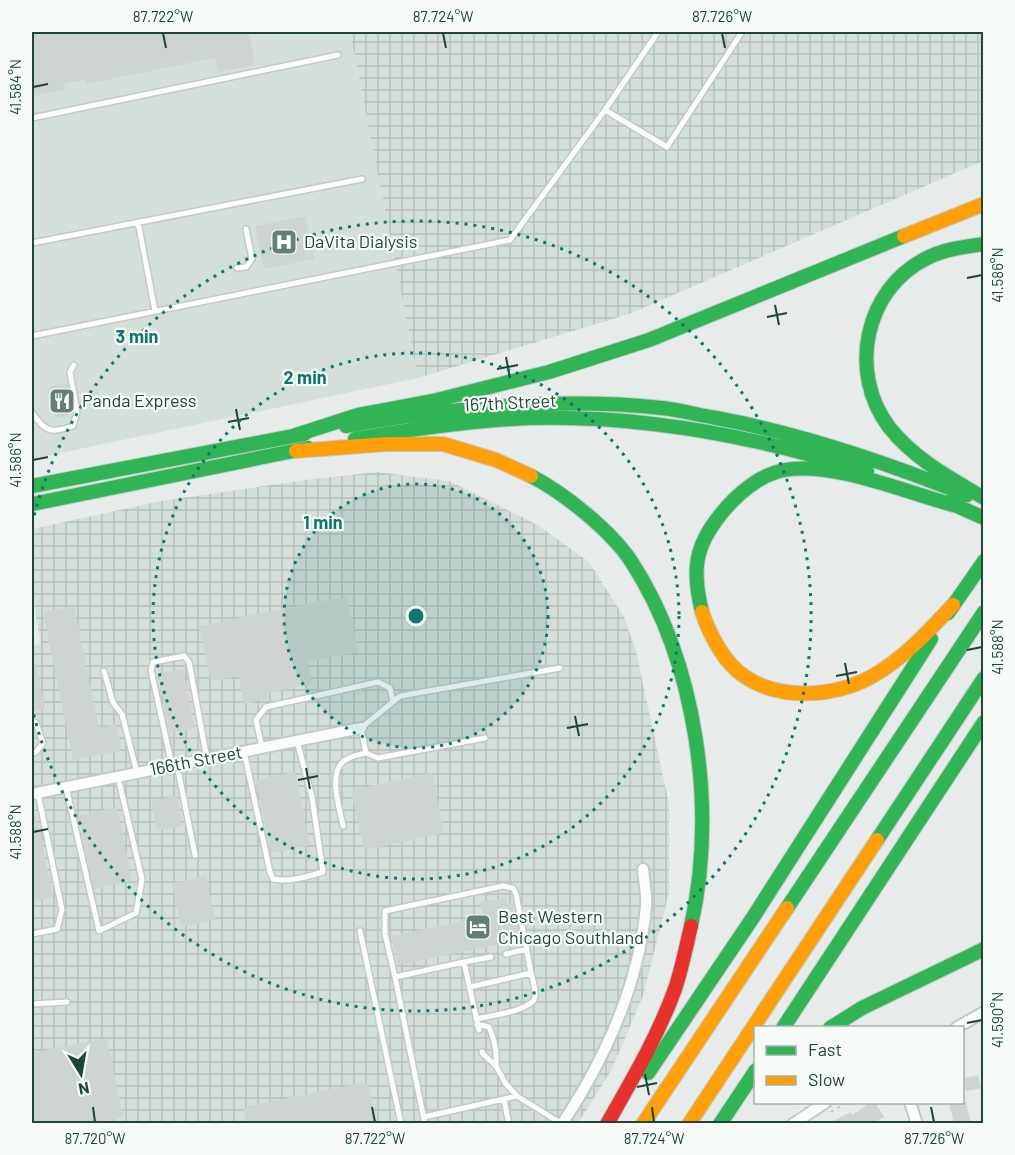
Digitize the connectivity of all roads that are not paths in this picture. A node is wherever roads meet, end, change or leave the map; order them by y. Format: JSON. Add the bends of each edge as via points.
{"nodes":[{"id":1,"x":658,"y":32,"type":"edge"},
{"id":2,"x":742,"y":32,"type":"edge"},
{"id":3,"x":338,"y":55,"type":"dead end"},
{"id":4,"x":605,"y":110,"type":"junction"},
{"id":5,"x":32,"y":118,"type":"edge"},
{"id":6,"x":362,"y":179,"type":"dead end"},
{"id":7,"x":984,"y":204,"type":"edge"},
{"id":8,"x":138,"y":222,"type":"junction"},
{"id":9,"x":246,"y":229,"type":"dead end"},
{"id":10,"x":32,"y":243,"type":"edge"},
{"id":11,"x":984,"y":244,"type":"edge"},
{"id":12,"x":237,"y":268,"type":"dead end"},
{"id":13,"x":155,"y":311,"type":"junction"},
{"id":14,"x":32,"y":336,"type":"edge"},
{"id":15,"x":74,"y":365,"type":"dead end"},
{"id":16,"x":33,"y":414,"type":"dead end"},
{"id":17,"x":293,"y":436,"type":"junction"},
{"id":18,"x":296,"y":451,"type":"junction"},
{"id":19,"x":32,"y":486,"type":"edge"},
{"id":20,"x":984,"y":500,"type":"edge"},
{"id":21,"x":32,"y":504,"type":"edge"},
{"id":22,"x":957,"y":506,"type":"junction"},
{"id":23,"x":984,"y":518,"type":"edge"},
{"id":24,"x":984,"y":561,"type":"edge"},
{"id":25,"x":953,"y":605,"type":"junction"},
{"id":26,"x":984,"y":612,"type":"edge"},
{"id":27,"x":560,"y":668,"type":"dead end"},
{"id":28,"x":104,"y":671,"type":"dead end"},
{"id":29,"x":984,"y":678,"type":"edge"},
{"id":30,"x":393,"y":702,"type":"junction"},
{"id":31,"x":32,"y":721,"type":"edge"},
{"id":32,"x":984,"y":722,"type":"edge"},
{"id":33,"x":361,"y":728,"type":"junction"},
{"id":34,"x":485,"y":738,"type":"dead end"},
{"id":35,"x":297,"y":741,"type":"junction"},
{"id":36,"x":262,"y":748,"type":"junction"},
{"id":37,"x":244,"y":752,"type":"junction"},
{"id":38,"x":32,"y":753,"type":"edge"},
{"id":39,"x":366,"y":753,"type":"junction"},
{"id":40,"x":207,"y":759,"type":"junction"},
{"id":41,"x":174,"y":766,"type":"junction"},
{"id":42,"x":137,"y":773,"type":"junction"},
{"id":43,"x":118,"y":777,"type":"junction"},
{"id":44,"x":66,"y":787,"type":"junction"},
{"id":45,"x":35,"y":794,"type":"edge"},
{"id":46,"x":344,"y":826,"type":"dead end"},
{"id":47,"x":195,"y":855,"type":"dead end"},
{"id":48,"x":643,"y":869,"type":"dead end"},
{"id":49,"x":360,"y":931,"type":"dead end"},
{"id":50,"x":32,"y":934,"type":"edge"},
{"id":51,"x":527,"y":949,"type":"junction"},
{"id":52,"x":984,"y":949,"type":"edge"},
{"id":53,"x":506,"y":954,"type":"dead end"},
{"id":54,"x":491,"y":957,"type":"dead end"},
{"id":55,"x":464,"y":963,"type":"junction"},
{"id":56,"x":531,"y":973,"type":"junction"},
{"id":57,"x":394,"y":977,"type":"junction"},
{"id":58,"x":470,"y":987,"type":"junction"},
{"id":59,"x":67,"y":1002,"type":"dead end"},
{"id":60,"x":32,"y":1004,"type":"edge"},
{"id":61,"x":984,"y":1012,"type":"edge"},
{"id":62,"x":477,"y":1024,"type":"junction"},
{"id":63,"x":784,"y":1026,"type":"edge"},
{"id":64,"x":833,"y":1026,"type":"edge"},
{"id":65,"x":960,"y":1026,"type":"edge"},
{"id":66,"x":482,"y":1052,"type":"dead end"},
{"id":67,"x":496,"y":1066,"type":"junction"},
{"id":68,"x":754,"y":1073,"type":"edge"},
{"id":69,"x":754,"y":1091,"type":"edge"},
{"id":70,"x":517,"y":1096,"type":"junction"},
{"id":71,"x":504,"y":1100,"type":"junction"},
{"id":72,"x":823,"y":1104,"type":"edge"},
{"id":73,"x":911,"y":1104,"type":"edge"},
{"id":74,"x":424,"y":1120,"type":"edge"},
{"id":75,"x":401,"y":1124,"type":"edge"},
{"id":76,"x":509,"y":1124,"type":"edge"},
{"id":77,"x":562,"y":1124,"type":"edge"},
{"id":78,"x":607,"y":1124,"type":"edge"},
{"id":79,"x":612,"y":1124,"type":"edge"},
{"id":80,"x":643,"y":1124,"type":"edge"},
{"id":81,"x":689,"y":1124,"type":"edge"},
{"id":82,"x":723,"y":1124,"type":"edge"},
{"id":83,"x":792,"y":1124,"type":"edge"},
{"id":84,"x":917,"y":1124,"type":"edge"}],
"edges":[{"from":1,"to":4,"type":"lane"},
{"from":2,"to":4,"type":"lane","via":[[667,147]]},
{"from":3,"to":5,"type":"lane"},
{"from":4,"to":13,"type":"lane","via":[[510,240]]},
{"from":6,"to":8,"type":"lane"},
{"from":7,"to":17,"type":"main road","via":[[649,340],[549,372],[358,415]]},
{"from":8,"to":10,"type":"lane"},
{"from":8,"to":13,"type":"lane"},
{"from":9,"to":12,"type":"lane","via":[[252,259],[246,267]]},
{"from":11,"to":20,"type":"main road","via":[[938,252],[914,264],[894,281],[875,311],[867,341],[866,370],[874,400],[892,431],[917,456]]},
{"from":13,"to":14,"type":"lane"},
{"from":15,"to":16,"type":"lane","via":[[70,372],[77,412],[73,426],[49,430]]},
{"from":17,"to":19,"type":"main road","name":"167th Street"},
{"from":17,"to":20,"type":"main road","name":"167th Street","via":[[427,413],[491,407],[556,403],[664,408],[819,440]]},
{"from":18,"to":21,"type":"main road","name":"167th Street"},
{"from":18,"to":22,"type":"main road","name":"167th Street","via":[[428,427],[496,420],[558,418],[662,424],[741,436],[818,455],[897,480]]},
{"from":18,"to":78,"type":"main road","via":[[395,443],[448,445],[492,456],[550,486],[589,515],[630,560],[656,605],[676,653],[698,754],[698,884],[681,966],[656,1036]]},
{"from":22,"to":23,"type":"main road","name":"167th Street"},
{"from":22,"to":25,"type":"main road","via":[[824,470],[783,470],[754,483],[729,503],[713,522],[697,556],[703,619],[720,652],[744,677],[777,689],[829,692],[854,685],[881,672],[915,646]]},
{"from":24,"to":25,"type":"main road"},
{"from":25,"to":79,"type":"main road","via":[[752,919]]},
{"from":26,"to":80,"type":"main road"},
{"from":27,"to":30,"type":"lane","via":[[400,696]]},
{"from":28,"to":42,"type":"lane","via":[[113,703],[122,714]]},
{"from":29,"to":81,"type":"main road"},
{"from":30,"to":33,"type":"lane"},
{"from":30,"to":36,"type":"lane","via":[[390,688],[378,682],[266,707],[256,720]]},
{"from":31,"to":38,"type":"lane","via":[[43,743]]},
{"from":32,"to":63,"type":"main road"},
{"from":33,"to":35,"type":"street","name":"166th Street"},
{"from":33,"to":39,"type":"lane"},
{"from":34,"to":39,"type":"lane","via":[[387,758]]},
{"from":35,"to":36,"type":"street","name":"166th Street"},
{"from":35,"to":37,"type":"lane","via":[[312,797],[323,872],[306,877],[273,879]]},
{"from":36,"to":37,"type":"street","name":"166th Street"},
{"from":37,"to":40,"type":"street","name":"166th Street"},
{"from":39,"to":46,"type":"lane","via":[[349,757],[340,766],[336,786]]},
{"from":40,"to":41,"type":"street","name":"166th Street"},
{"from":40,"to":41,"type":"lane","via":[[189,662],[184,656],[153,662],[151,670]]},
{"from":41,"to":42,"type":"street","name":"166th Street"},
{"from":41,"to":47,"type":"lane"},
{"from":42,"to":43,"type":"street","name":"166th Street"},
{"from":43,"to":44,"type":"street","name":"166th Street"},
{"from":43,"to":44,"type":"lane","via":[[142,879],[136,913],[99,931]]},
{"from":44,"to":45,"type":"street","name":"166th Street"},
{"from":45,"to":50,"type":"lane","via":[[62,910],[57,929]]},
{"from":48,"to":77,"type":"street","via":[[646,904],[634,972],[612,1036]]},
{"from":49,"to":75,"type":"lane"},
{"from":51,"to":53,"type":"lane"},
{"from":51,"to":56,"type":"lane"},
{"from":51,"to":57,"type":"lane","via":[[516,894],[513,888],[503,886],[385,911],[384,934]]},
{"from":52,"to":64,"type":"main road"},
{"from":54,"to":55,"type":"lane"},
{"from":55,"to":57,"type":"lane"},
{"from":55,"to":58,"type":"lane"},
{"from":56,"to":58,"type":"lane"},
{"from":56,"to":62,"type":"lane","via":[[533,1002]]},
{"from":57,"to":74,"type":"lane"},
{"from":58,"to":62,"type":"lane"},
{"from":59,"to":60,"type":"lane"},
{"from":61,"to":65,"type":"street"},
{"from":62,"to":67,"type":"lane","via":[[489,1027],[497,1053]]},
{"from":66,"to":67,"type":"lane"},
{"from":67,"to":70,"type":"lane"},
{"from":68,"to":82,"type":"main road"},
{"from":69,"to":82,"type":"main road"},
{"from":70,"to":71,"type":"lane"},
{"from":70,"to":77,"type":"lane"},
{"from":71,"to":74,"type":"lane"},
{"from":71,"to":76,"type":"lane"},
{"from":72,"to":83,"type":"street"},
{"from":73,"to":84,"type":"street"}]}
